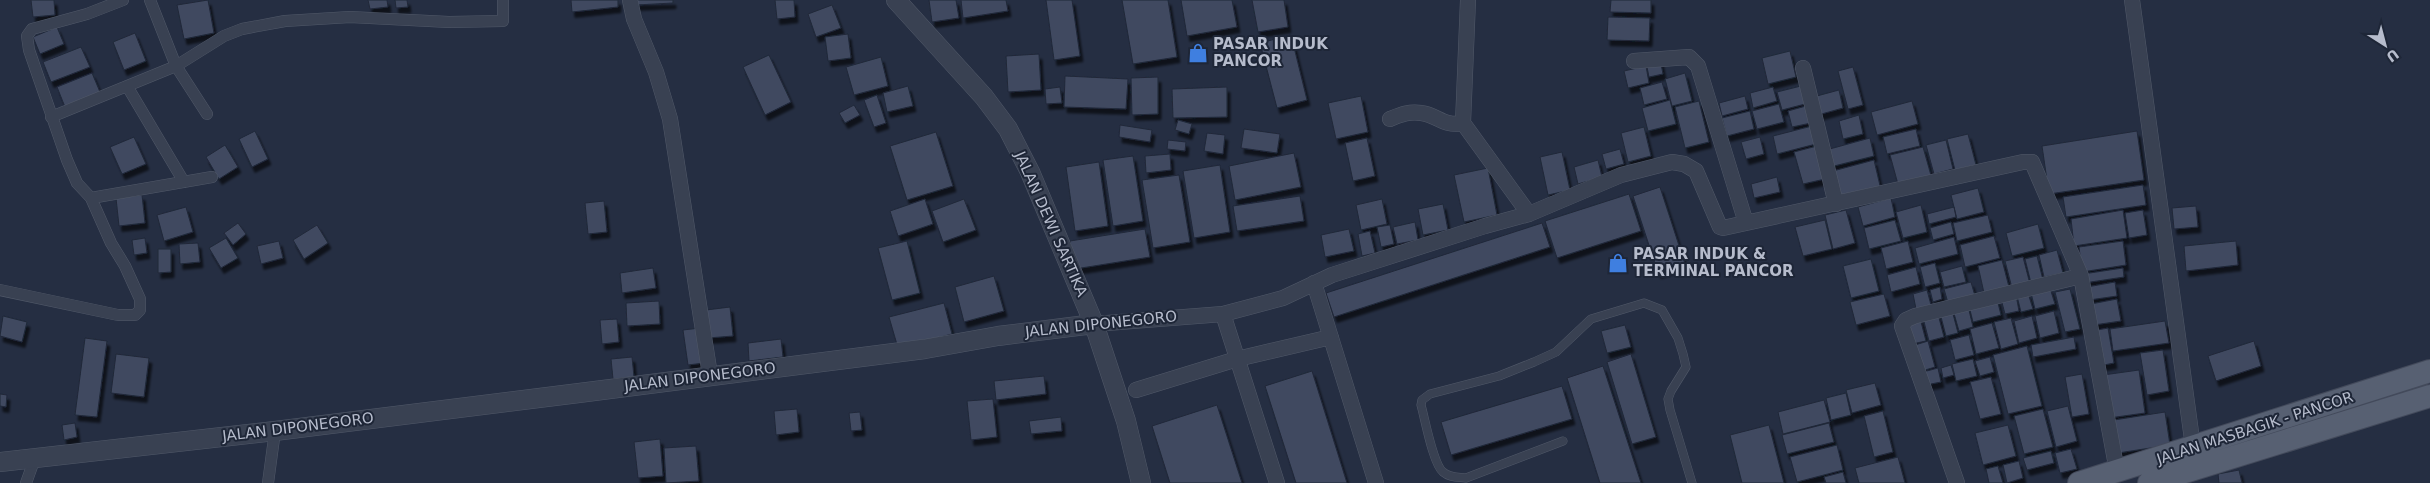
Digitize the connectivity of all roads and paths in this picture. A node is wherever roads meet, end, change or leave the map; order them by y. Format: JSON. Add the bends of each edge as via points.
{"nodes":[{"id":1,"x":123,"y":0,"type":"edge"},
{"id":2,"x":150,"y":0,"type":"edge"},
{"id":3,"x":503,"y":0,"type":"edge"},
{"id":4,"x":630,"y":0,"type":"edge"},
{"id":5,"x":896,"y":0,"type":"edge"},
{"id":6,"x":1468,"y":0,"type":"edge"},
{"id":7,"x":2132,"y":0,"type":"edge"},
{"id":8,"x":1634,"y":60,"type":"dead end"},
{"id":9,"x":176,"y":66,"type":"junction"},
{"id":10,"x":1803,"y":68,"type":"dead end"},
{"id":11,"x":127,"y":86,"type":"junction"},
{"id":12,"x":207,"y":114,"type":"dead end"},
{"id":13,"x":51,"y":117,"type":"junction"},
{"id":14,"x":1390,"y":119,"type":"dead end"},
{"id":15,"x":1463,"y":123,"type":"junction"},
{"id":16,"x":212,"y":177,"type":"dead end"},
{"id":17,"x":184,"y":182,"type":"junction"},
{"id":18,"x":91,"y":198,"type":"junction"},
{"id":19,"x":1836,"y":204,"type":"junction"},
{"id":20,"x":1529,"y":214,"type":"junction"},
{"id":21,"x":1746,"y":223,"type":"junction"},
{"id":22,"x":2081,"y":276,"type":"junction"},
{"id":23,"x":1314,"y":283,"type":"junction"},
{"id":24,"x":0,"y":290,"type":"edge"},
{"id":25,"x":1223,"y":314,"type":"junction"},
{"id":26,"x":1094,"y":324,"type":"junction"},
{"id":27,"x":1331,"y":337,"type":"junction"},
{"id":28,"x":1236,"y":359,"type":"junction"},
{"id":29,"x":2430,"y":371,"type":"edge"},
{"id":30,"x":710,"y":375,"type":"junction"},
{"id":31,"x":1136,"y":390,"type":"dead end"},
{"id":32,"x":2430,"y":396,"type":"edge"},
{"id":33,"x":275,"y":431,"type":"junction"},
{"id":34,"x":1563,"y":441,"type":"dead end"},
{"id":35,"x":35,"y":458,"type":"junction"},
{"id":36,"x":2195,"y":458,"type":"junction"},
{"id":37,"x":0,"y":462,"type":"edge"},
{"id":38,"x":2117,"y":471,"type":"junction"},
{"id":39,"x":26,"y":483,"type":"edge"},
{"id":40,"x":268,"y":483,"type":"edge"},
{"id":41,"x":1142,"y":483,"type":"edge"},
{"id":42,"x":1277,"y":483,"type":"edge"},
{"id":43,"x":1376,"y":483,"type":"edge"},
{"id":44,"x":1692,"y":483,"type":"edge"},
{"id":45,"x":1957,"y":483,"type":"edge"},
{"id":46,"x":2079,"y":483,"type":"edge"},
{"id":47,"x":2149,"y":483,"type":"edge"}],
"edges":[{"from":1,"to":13,"type":"street","via":[[28,33],[29,50]]},
{"from":2,"to":9,"type":"street"},
{"from":3,"to":9,"type":"street","via":[[503,22],[350,17],[285,21],[242,29],[224,36]]},
{"from":4,"to":30,"type":"street","via":[[670,119]]},
{"from":5,"to":26,"type":"street","name":"JALAN DEWI SARTIKA","via":[[984,97],[1008,130],[1030,172]]},
{"from":6,"to":15,"type":"street"},
{"from":7,"to":36,"type":"street"},
{"from":8,"to":21,"type":"street","via":[[1689,57],[1698,66]]},
{"from":9,"to":11,"type":"street"},
{"from":9,"to":12,"type":"street"},
{"from":10,"to":19,"type":"street"},
{"from":11,"to":13,"type":"street"},
{"from":11,"to":17,"type":"street"},
{"from":13,"to":18,"type":"street","via":[[77,183]]},
{"from":14,"to":15,"type":"street","via":[[1408,112],[1423,113],[1441,122]]},
{"from":15,"to":20,"type":"street"},
{"from":16,"to":17,"type":"street"},
{"from":17,"to":18,"type":"street"},
{"from":18,"to":24,"type":"street","via":[[134,286],[141,306],[138,314],[118,315]]},
{"from":19,"to":21,"type":"street"},
{"from":19,"to":22,"type":"street","via":[[2032,162]]},
{"from":20,"to":21,"type":"street","name":"JALAN DIPONEGORO","via":[[1621,175],[1672,162],[1696,171],[1721,228]]},
{"from":20,"to":23,"type":"street","name":"JALAN DIPONEGORO","via":[[1384,257]]},
{"from":22,"to":38,"type":"street"},
{"from":22,"to":45,"type":"street","via":[[1914,316],[1902,326]]},
{"from":23,"to":25,"type":"street","name":"JALAN DIPONEGORO","via":[[1283,298]]},
{"from":23,"to":27,"type":"street"},
{"from":25,"to":26,"type":"street","name":"JALAN DIPONEGORO"},
{"from":25,"to":28,"type":"street"},
{"from":26,"to":30,"type":"street","name":"JALAN DIPONEGORO","via":[[925,349]]},
{"from":26,"to":41,"type":"street","name":"JALAN DEWI SARTIKA"},
{"from":27,"to":28,"type":"street"},
{"from":27,"to":43,"type":"street"},
{"from":28,"to":31,"type":"street"},
{"from":28,"to":42,"type":"street"},
{"from":29,"to":36,"type":"main road","name":"JALAN MASBAGIK - PANCOR"},
{"from":30,"to":33,"type":"street","name":"JALAN DIPONEGORO"},
{"from":32,"to":36,"type":"main road","name":"JALAN MASBAGIK - PANCOR"},
{"from":33,"to":35,"type":"street","name":"JALAN DIPONEGORO"},
{"from":33,"to":40,"type":"street"},
{"from":34,"to":44,"type":"lane","via":[[1466,478],[1451,477],[1442,472],[1437,461],[1422,400],[1430,394],[1499,376],[1534,362],[1556,352],[1591,319],[1644,303],[1662,310],[1684,354],[1686,367],[1668,399]]},
{"from":35,"to":37,"type":"street","name":"JALAN DIPONEGORO"},
{"from":35,"to":39,"type":"street"},
{"from":36,"to":38,"type":"main road","name":"JALAN MASBAGIK - PANCOR"},
{"from":36,"to":47,"type":"main road","name":"JALAN MASBAGIK - PANCOR"},
{"from":38,"to":46,"type":"main road","name":"JALAN MASBAGIK - PANCOR"}]}
